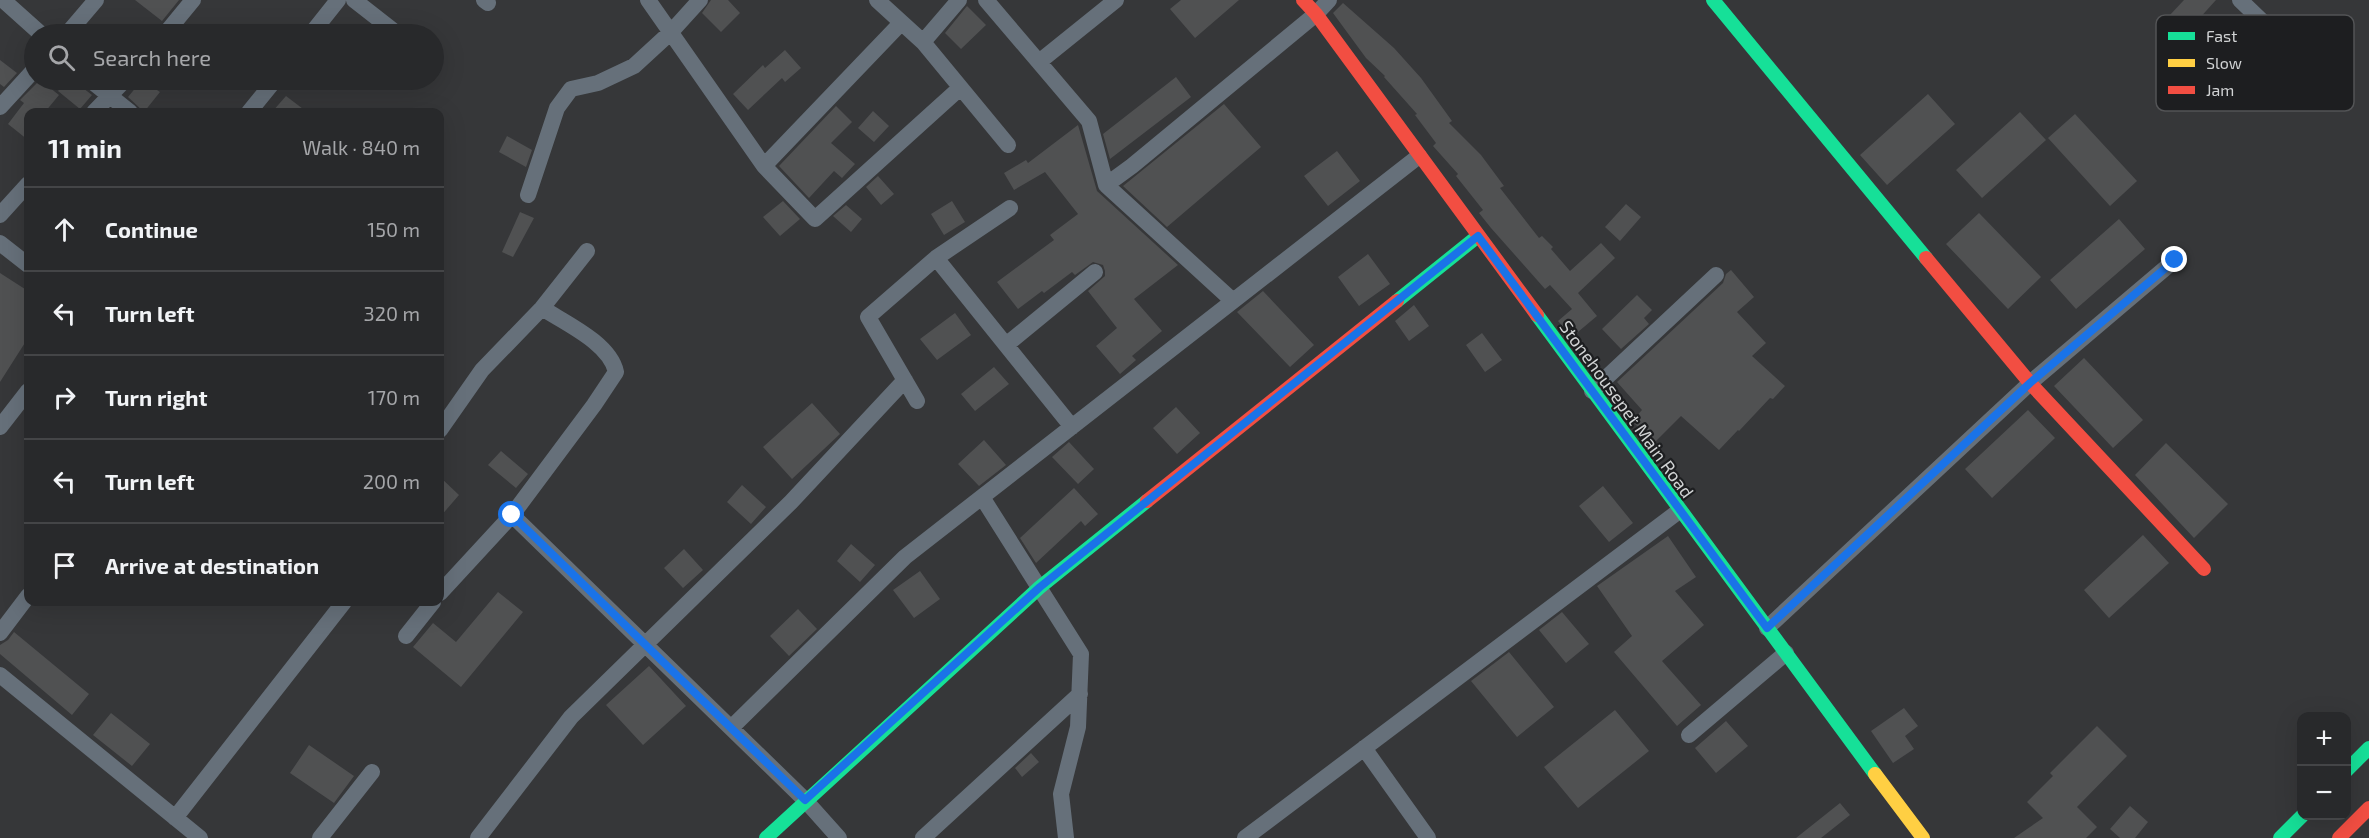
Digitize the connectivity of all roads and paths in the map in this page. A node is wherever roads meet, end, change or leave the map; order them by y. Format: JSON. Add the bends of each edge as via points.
{"nodes":[{"id":1,"x":3,"y":0,"type":"edge"},
{"id":2,"x":96,"y":0,"type":"edge"},
{"id":3,"x":193,"y":0,"type":"edge"},
{"id":4,"x":338,"y":0,"type":"edge"},
{"id":5,"x":354,"y":0,"type":"edge"},
{"id":6,"x":648,"y":0,"type":"edge"},
{"id":7,"x":700,"y":0,"type":"edge"},
{"id":8,"x":877,"y":0,"type":"edge"},
{"id":9,"x":959,"y":0,"type":"edge"},
{"id":10,"x":986,"y":0,"type":"edge"},
{"id":11,"x":1116,"y":0,"type":"edge"},
{"id":12,"x":1303,"y":0,"type":"edge"},
{"id":13,"x":1329,"y":0,"type":"edge"},
{"id":14,"x":1713,"y":0,"type":"edge"},
{"id":15,"x":2240,"y":0,"type":"edge"},
{"id":16,"x":0,"y":4,"type":"edge"},
{"id":17,"x":1316,"y":14,"type":"junction"},
{"id":18,"x":2256,"y":15,"type":"edge"},
{"id":19,"x":901,"y":23,"type":"junction"},
{"id":20,"x":30,"y":24,"type":"edge"},
{"id":21,"x":76,"y":24,"type":"edge"},
{"id":22,"x":173,"y":24,"type":"edge"},
{"id":23,"x":319,"y":24,"type":"edge"},
{"id":24,"x":385,"y":24,"type":"edge"},
{"id":25,"x":671,"y":32,"type":"junction"},
{"id":26,"x":922,"y":42,"type":"junction"},
{"id":27,"x":1039,"y":62,"type":"junction"},
{"id":28,"x":24,"y":81,"type":"edge"},
{"id":29,"x":960,"y":87,"type":"junction"},
{"id":30,"x":101,"y":90,"type":"edge"},
{"id":31,"x":116,"y":90,"type":"edge"},
{"id":32,"x":267,"y":90,"type":"edge"},
{"id":33,"x":109,"y":97,"type":"junction"},
{"id":34,"x":0,"y":106,"type":"edge"},
{"id":35,"x":98,"y":108,"type":"edge"},
{"id":36,"x":124,"y":108,"type":"edge"},
{"id":37,"x":252,"y":108,"type":"edge"},
{"id":38,"x":1008,"y":145,"type":"dead end"},
{"id":39,"x":1419,"y":156,"type":"junction"},
{"id":40,"x":764,"y":166,"type":"junction"},
{"id":41,"x":1106,"y":185,"type":"junction"},
{"id":42,"x":24,"y":188,"type":"edge"},
{"id":43,"x":528,"y":195,"type":"dead end"},
{"id":44,"x":1010,"y":208,"type":"dead end"},
{"id":45,"x":0,"y":215,"type":"edge"},
{"id":46,"x":1478,"y":236,"type":"junction"},
{"id":47,"x":0,"y":243,"type":"edge"},
{"id":48,"x":586,"y":251,"type":"dead end"},
{"id":49,"x":936,"y":258,"type":"junction"},
{"id":50,"x":2175,"y":260,"type":"dead end"},
{"id":51,"x":24,"y":262,"type":"edge"},
{"id":52,"x":1095,"y":272,"type":"dead end"},
{"id":53,"x":1716,"y":275,"type":"dead end"},
{"id":54,"x":1233,"y":301,"type":"junction"},
{"id":55,"x":542,"y":308,"type":"junction"},
{"id":56,"x":1006,"y":345,"type":"junction"},
{"id":57,"x":905,"y":380,"type":"junction"},
{"id":58,"x":2030,"y":383,"type":"junction"},
{"id":59,"x":1592,"y":391,"type":"junction"},
{"id":60,"x":24,"y":396,"type":"edge"},
{"id":61,"x":917,"y":400,"type":"dead end"},
{"id":62,"x":444,"y":424,"type":"edge"},
{"id":63,"x":0,"y":427,"type":"edge"},
{"id":64,"x":1072,"y":427,"type":"junction"},
{"id":65,"x":982,"y":497,"type":"junction"},
{"id":66,"x":1679,"y":511,"type":"junction"},
{"id":67,"x":512,"y":515,"type":"junction"},
{"id":68,"x":2204,"y":569,"type":"dead end"},
{"id":69,"x":444,"y":585,"type":"edge"},
{"id":70,"x":1040,"y":587,"type":"junction"},
{"id":71,"x":24,"y":601,"type":"edge"},
{"id":72,"x":341,"y":606,"type":"edge"},
{"id":73,"x":430,"y":606,"type":"edge"},
{"id":74,"x":1767,"y":628,"type":"junction"},
{"id":75,"x":0,"y":633,"type":"edge"},
{"id":76,"x":406,"y":636,"type":"dead end"},
{"id":77,"x":645,"y":645,"type":"junction"},
{"id":78,"x":1786,"y":653,"type":"junction"},
{"id":79,"x":0,"y":675,"type":"edge"},
{"id":80,"x":1080,"y":694,"type":"junction"},
{"id":81,"x":731,"y":728,"type":"junction"},
{"id":82,"x":1689,"y":735,"type":"dead end"},
{"id":83,"x":1364,"y":748,"type":"junction"},
{"id":84,"x":2369,"y":748,"type":"edge"},
{"id":85,"x":2351,"y":766,"type":"edge"},
{"id":86,"x":372,"y":772,"type":"dead end"},
{"id":87,"x":805,"y":800,"type":"junction"},
{"id":88,"x":2369,"y":808,"type":"edge"},
{"id":89,"x":175,"y":818,"type":"junction"},
{"id":90,"x":2298,"y":820,"type":"edge"},
{"id":91,"x":200,"y":838,"type":"edge"},
{"id":92,"x":320,"y":838,"type":"edge"},
{"id":93,"x":478,"y":838,"type":"edge"},
{"id":94,"x":766,"y":838,"type":"edge"},
{"id":95,"x":839,"y":838,"type":"edge"},
{"id":96,"x":923,"y":838,"type":"edge"},
{"id":97,"x":1066,"y":838,"type":"edge"},
{"id":98,"x":1245,"y":838,"type":"edge"},
{"id":99,"x":1428,"y":838,"type":"edge"},
{"id":100,"x":1923,"y":838,"type":"edge"},
{"id":101,"x":2280,"y":838,"type":"edge"},
{"id":102,"x":2338,"y":838,"type":"edge"}],
"edges":[{"from":1,"to":16,"type":"street"},
{"from":1,"to":20,"type":"street"},
{"from":2,"to":21,"type":"street"},
{"from":3,"to":22,"type":"street"},
{"from":4,"to":23,"type":"street"},
{"from":5,"to":24,"type":"street"},
{"from":6,"to":25,"type":"street"},
{"from":7,"to":25,"type":"street"},
{"from":8,"to":19,"type":"street"},
{"from":9,"to":26,"type":"street"},
{"from":10,"to":27,"type":"street"},
{"from":11,"to":27,"type":"street"},
{"from":12,"to":17,"type":"main road","name":"Stonehousepet Main Road"},
{"from":13,"to":17,"type":"street"},
{"from":14,"to":58,"type":"main road"},
{"from":15,"to":18,"type":"street"},
{"from":17,"to":39,"type":"main road","name":"Stonehousepet Main Road"},
{"from":17,"to":41,"type":"street"},
{"from":19,"to":26,"type":"street"},
{"from":19,"to":40,"type":"street"},
{"from":25,"to":40,"type":"street"},
{"from":25,"to":43,"type":"street","via":[[634,66],[598,83],[571,89],[557,108]]},
{"from":26,"to":29,"type":"street"},
{"from":27,"to":41,"type":"street","via":[[1089,121]]},
{"from":28,"to":34,"type":"street"},
{"from":29,"to":38,"type":"street"},
{"from":29,"to":40,"type":"street","via":[[815,219]]},
{"from":30,"to":33,"type":"street"},
{"from":31,"to":33,"type":"street"},
{"from":32,"to":37,"type":"street"},
{"from":33,"to":35,"type":"street"},
{"from":33,"to":36,"type":"street"},
{"from":39,"to":46,"type":"main road","name":"Stonehousepet Main Road"},
{"from":39,"to":54,"type":"street"},
{"from":41,"to":54,"type":"street"},
{"from":42,"to":45,"type":"street"},
{"from":44,"to":49,"type":"street"},
{"from":46,"to":59,"type":"main road","name":"Stonehousepet Main Road"},
{"from":46,"to":70,"type":"main road"},
{"from":47,"to":51,"type":"street"},
{"from":48,"to":55,"type":"street"},
{"from":49,"to":56,"type":"street"},
{"from":49,"to":57,"type":"street","via":[[868,317]]},
{"from":50,"to":58,"type":"street"},
{"from":52,"to":56,"type":"street"},
{"from":53,"to":59,"type":"street"},
{"from":54,"to":64,"type":"street"},
{"from":55,"to":62,"type":"street","via":[[482,370]]},
{"from":55,"to":67,"type":"street","via":[[605,349],[616,372]]},
{"from":56,"to":64,"type":"street"},
{"from":57,"to":61,"type":"street"},
{"from":57,"to":77,"type":"street","via":[[791,502]]},
{"from":58,"to":68,"type":"main road"},
{"from":58,"to":74,"type":"street"},
{"from":59,"to":66,"type":"main road","name":"Stonehousepet Main Road"},
{"from":60,"to":63,"type":"street"},
{"from":64,"to":65,"type":"street"},
{"from":65,"to":70,"type":"street"},
{"from":65,"to":81,"type":"street","via":[[905,557]]},
{"from":66,"to":74,"type":"main road","name":"Stonehousepet Main Road"},
{"from":66,"to":83,"type":"street"},
{"from":67,"to":69,"type":"street"},
{"from":67,"to":77,"type":"street"},
{"from":70,"to":80,"type":"street","via":[[1081,654]]},
{"from":70,"to":87,"type":"main road"},
{"from":71,"to":75,"type":"street"},
{"from":72,"to":89,"type":"street"},
{"from":73,"to":76,"type":"street"},
{"from":74,"to":78,"type":"main road","name":"Stonehousepet Main Road"},
{"from":77,"to":81,"type":"street"},
{"from":77,"to":93,"type":"street","via":[[571,717]]},
{"from":78,"to":82,"type":"street"},
{"from":78,"to":100,"type":"main road","name":"Stonehousepet Main Road"},
{"from":79,"to":89,"type":"street"},
{"from":80,"to":96,"type":"street"},
{"from":80,"to":97,"type":"street","via":[[1078,728],[1061,794]]},
{"from":81,"to":87,"type":"street"},
{"from":83,"to":98,"type":"street"},
{"from":83,"to":99,"type":"street"},
{"from":84,"to":85,"type":"main road"},
{"from":86,"to":92,"type":"street"},
{"from":87,"to":94,"type":"main road"},
{"from":87,"to":95,"type":"street"},
{"from":88,"to":102,"type":"main road"},
{"from":89,"to":91,"type":"street"},
{"from":90,"to":101,"type":"main road"}]}
